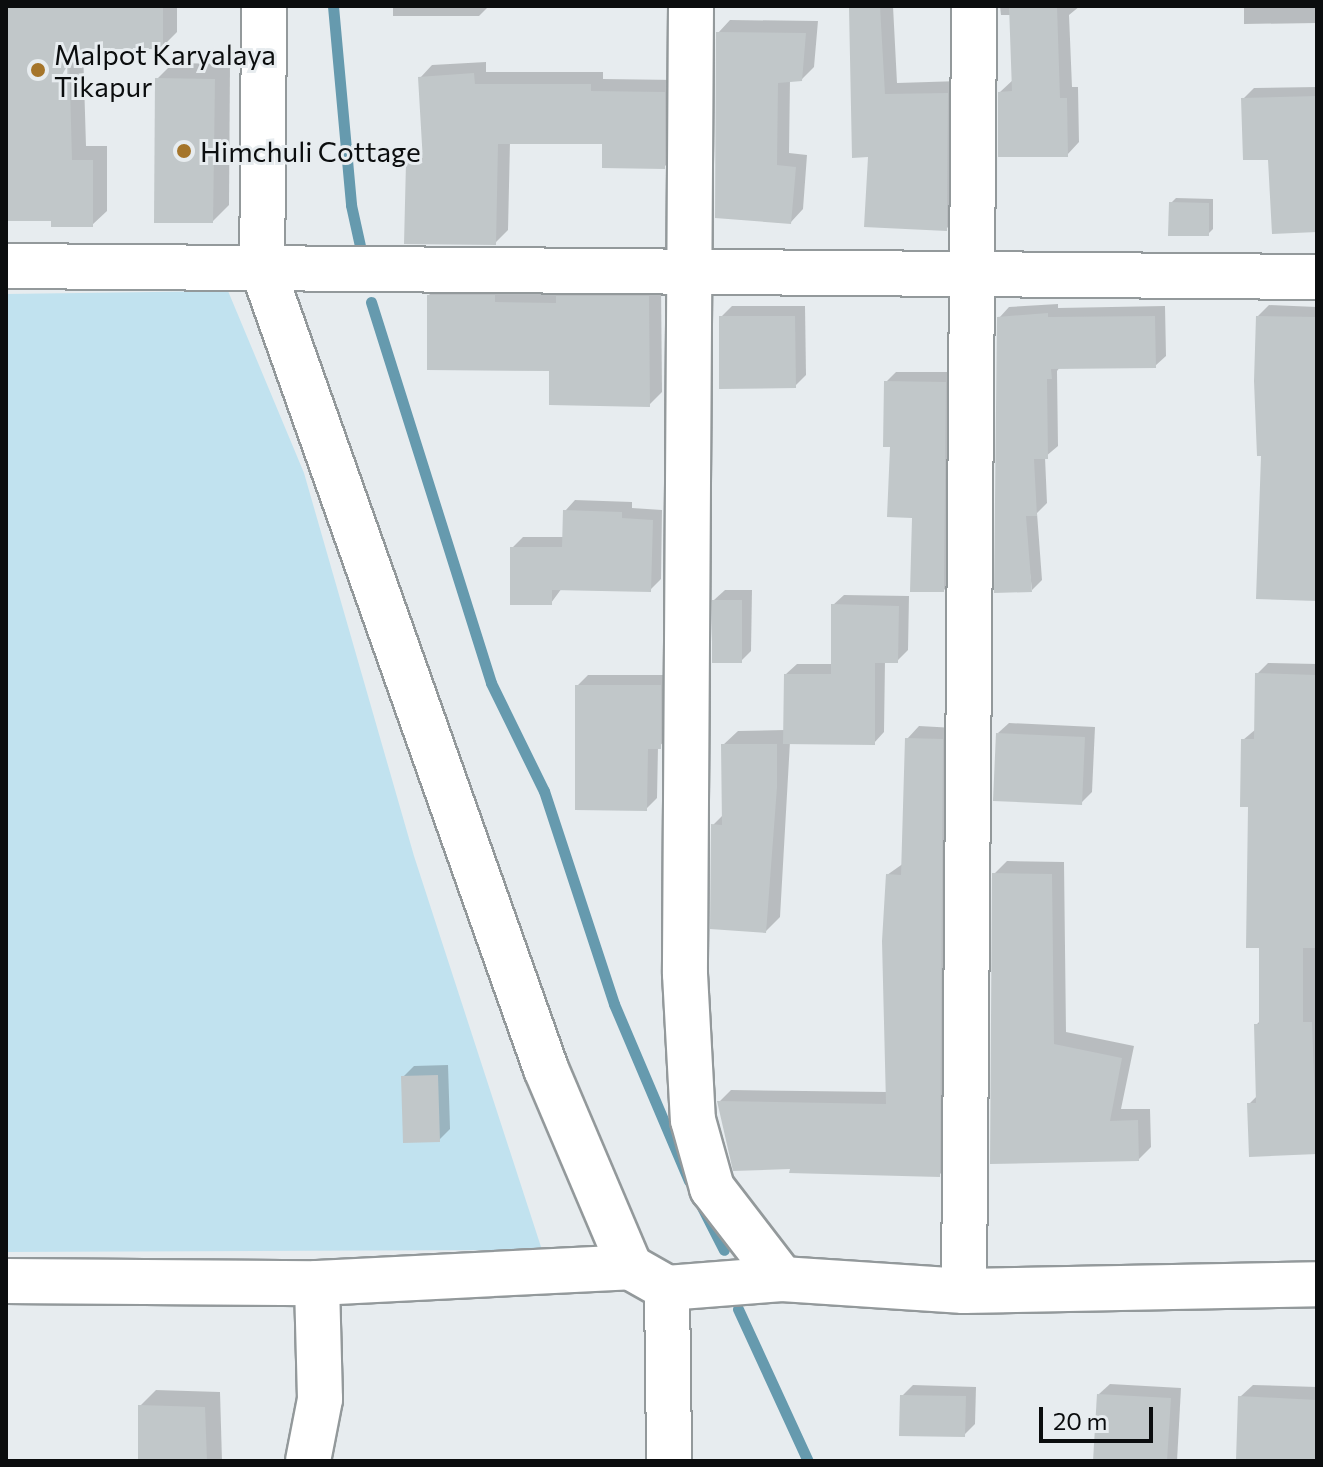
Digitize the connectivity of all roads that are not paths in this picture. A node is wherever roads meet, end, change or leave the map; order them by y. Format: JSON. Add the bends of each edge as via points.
{"nodes":[{"id":1,"x":264,"y":6,"type":"edge"},
{"id":2,"x":691,"y":6,"type":"edge"},
{"id":3,"x":974,"y":6,"type":"edge"},
{"id":4,"x":6,"y":266,"type":"edge"},
{"id":5,"x":262,"y":267,"type":"junction"},
{"id":6,"x":690,"y":271,"type":"junction"},
{"id":7,"x":971,"y":277,"type":"junction"},
{"id":8,"x":1317,"y":277,"type":"edge"},
{"id":9,"x":648,"y":1277,"type":"junction"},
{"id":10,"x":782,"y":1279,"type":"junction"},
{"id":11,"x":6,"y":1281,"type":"edge"},
{"id":12,"x":317,"y":1283,"type":"junction"},
{"id":13,"x":1317,"y":1284,"type":"edge"},
{"id":14,"x":964,"y":1291,"type":"junction"},
{"id":15,"x":308,"y":1461,"type":"edge"},
{"id":16,"x":669,"y":1461,"type":"edge"}],
"edges":[{"from":1,"to":5,"type":"street"},
{"from":2,"to":6,"type":"street"},
{"from":3,"to":7,"type":"street"},
{"from":4,"to":5,"type":"street"},
{"from":5,"to":6,"type":"street"},
{"from":5,"to":9,"type":"street","via":[[546,1069]]},
{"from":6,"to":7,"type":"street"},
{"from":6,"to":10,"type":"street","via":[[685,974],[693,1120],[712,1188]]},
{"from":7,"to":8,"type":"street"},
{"from":7,"to":14,"type":"street"},
{"from":9,"to":10,"type":"street"},
{"from":9,"to":12,"type":"street"},
{"from":9,"to":16,"type":"street"},
{"from":10,"to":14,"type":"street"},
{"from":11,"to":12,"type":"street"},
{"from":12,"to":15,"type":"street","via":[[320,1399]]},
{"from":13,"to":14,"type":"street"}]}
